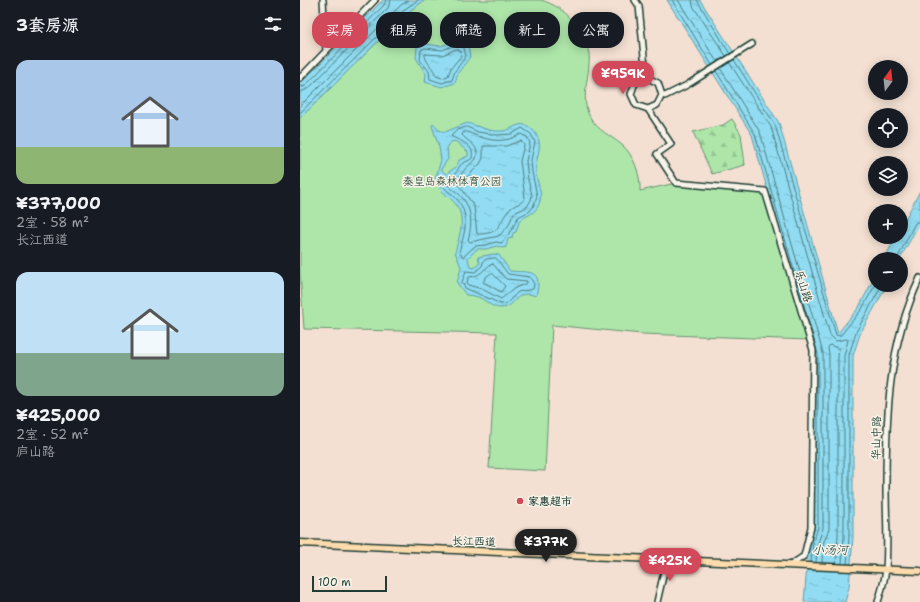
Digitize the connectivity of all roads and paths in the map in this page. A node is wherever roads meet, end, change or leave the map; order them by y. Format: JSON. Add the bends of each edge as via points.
{"nodes":[{"id":1,"x":323,"y":0,"type":"edge"},
{"id":2,"x":375,"y":0,"type":"edge"},
{"id":3,"x":635,"y":0,"type":"edge"},
{"id":4,"x":752,"y":44,"type":"dead end"},
{"id":5,"x":326,"y":52,"type":"junction"},
{"id":6,"x":646,"y":77,"type":"junction"},
{"id":7,"x":300,"y":78,"type":"edge"},
{"id":8,"x":662,"y":95,"type":"junction"},
{"id":9,"x":648,"y":109,"type":"junction"},
{"id":10,"x":920,"y":278,"type":"edge"},
{"id":11,"x":300,"y":543,"type":"edge"},
{"id":12,"x":667,"y":559,"type":"junction"},
{"id":13,"x":792,"y":564,"type":"junction"},
{"id":14,"x":886,"y":570,"type":"junction"},
{"id":15,"x":920,"y":571,"type":"edge"},
{"id":16,"x":657,"y":602,"type":"edge"},
{"id":17,"x":878,"y":602,"type":"edge"}],
"edges":[{"from":1,"to":5,"type":"street"},
{"from":2,"to":5,"type":"street"},
{"from":3,"to":6,"type":"street","via":[[639,6]]},
{"from":4,"to":8,"type":"street","via":[[687,85],[665,96]]},
{"from":5,"to":7,"type":"street"},
{"from":6,"to":8,"type":"street","via":[[658,83]]},
{"from":6,"to":9,"type":"street","name":"乐山路","via":[[636,83],[631,94],[636,105]]},
{"from":8,"to":9,"type":"street","via":[[657,105]]},
{"from":9,"to":13,"type":"street","name":"乐山路","via":[[671,144],[657,154],[676,183],[765,191],[813,350],[811,527],[804,556]]},
{"from":10,"to":14,"type":"street","name":"华山中路","via":[[896,347],[890,382],[886,436]]},
{"from":11,"to":12,"type":"main road","name":"长江西道"},
{"from":12,"to":13,"type":"main road","name":"长江西道"},
{"from":12,"to":16,"type":"street"},
{"from":13,"to":14,"type":"main road","name":"长江西道"},
{"from":14,"to":15,"type":"main road","name":"长江西道"},
{"from":14,"to":17,"type":"street","name":"华山中路"}]}
